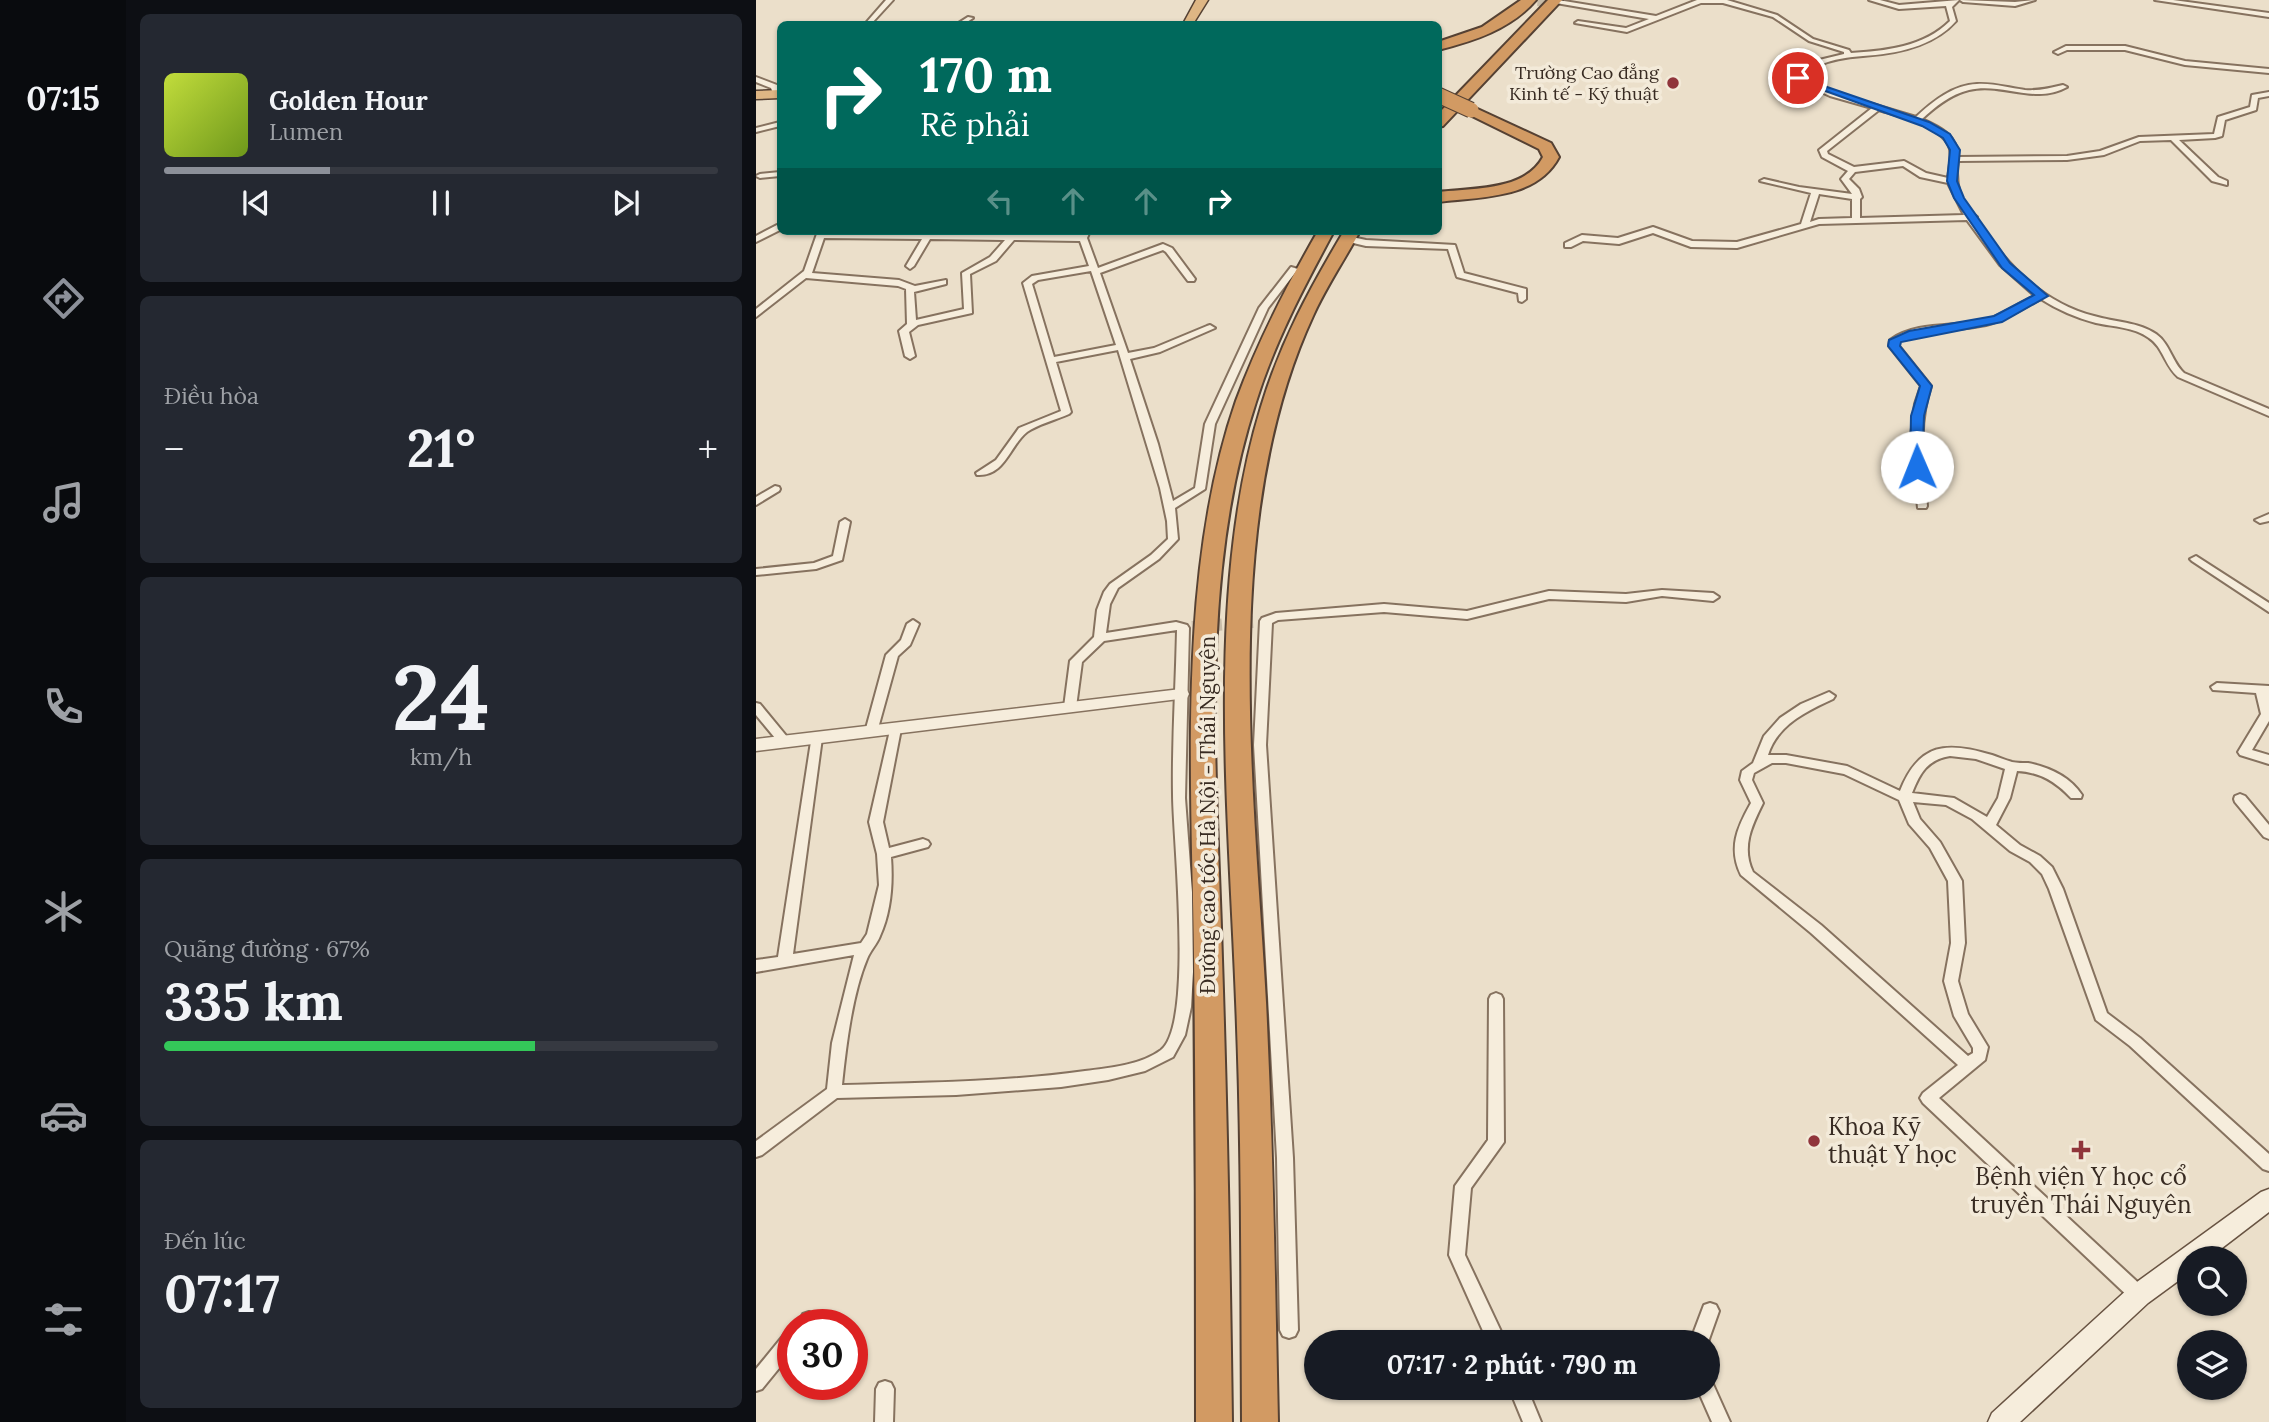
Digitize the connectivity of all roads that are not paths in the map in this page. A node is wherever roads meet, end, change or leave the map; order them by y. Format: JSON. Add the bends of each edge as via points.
{"nodes":[{"id":1,"x":890,"y":0,"type":"edge"},
{"id":2,"x":1202,"y":0,"type":"edge"},
{"id":3,"x":1526,"y":0,"type":"edge"},
{"id":4,"x":1535,"y":0,"type":"edge"},
{"id":5,"x":1872,"y":0,"type":"edge"},
{"id":6,"x":1963,"y":0,"type":"edge"},
{"id":7,"x":2032,"y":0,"type":"edge"},
{"id":8,"x":2158,"y":0,"type":"edge"},
{"id":9,"x":1556,"y":2,"type":"edge"},
{"id":10,"x":1953,"y":2,"type":"edge"},
{"id":11,"x":2238,"y":2,"type":"dead end"},
{"id":12,"x":1575,"y":3,"type":"edge"},
{"id":13,"x":2244,"y":11,"type":"junction"},
{"id":14,"x":2269,"y":15,"type":"edge"},
{"id":15,"x":970,"y":18,"type":"dead end"},
{"id":16,"x":1656,"y":18,"type":"junction"},
{"id":17,"x":871,"y":21,"type":"edge"},
{"id":18,"x":965,"y":21,"type":"edge"},
{"id":19,"x":1197,"y":21,"type":"edge"},
{"id":20,"x":1578,"y":23,"type":"dead end"},
{"id":21,"x":1442,"y":45,"type":"edge"},
{"id":22,"x":1498,"y":49,"type":"junction"},
{"id":23,"x":2058,"y":52,"type":"dead end"},
{"id":24,"x":1848,"y":55,"type":"junction"},
{"id":25,"x":2269,"y":71,"type":"edge"},
{"id":26,"x":756,"y":79,"type":"edge"},
{"id":27,"x":1457,"y":80,"type":"dead end"},
{"id":28,"x":2063,"y":87,"type":"dead end"},
{"id":29,"x":777,"y":90,"type":"edge"},
{"id":30,"x":777,"y":91,"type":"edge"},
{"id":31,"x":1442,"y":93,"type":"edge"},
{"id":32,"x":2269,"y":94,"type":"edge"},
{"id":33,"x":756,"y":97,"type":"edge"},
{"id":34,"x":1442,"y":99,"type":"edge"},
{"id":35,"x":1877,"y":108,"type":"junction"},
{"id":36,"x":1442,"y":117,"type":"edge"},
{"id":37,"x":1916,"y":121,"type":"junction"},
{"id":38,"x":777,"y":125,"type":"edge"},
{"id":39,"x":1442,"y":126,"type":"edge"},
{"id":40,"x":756,"y":130,"type":"edge"},
{"id":41,"x":2173,"y":138,"type":"junction"},
{"id":42,"x":1954,"y":159,"type":"junction"},
{"id":43,"x":1853,"y":170,"type":"junction"},
{"id":44,"x":777,"y":174,"type":"edge"},
{"id":45,"x":760,"y":176,"type":"dead end"},
{"id":46,"x":1442,"y":181,"type":"edge"},
{"id":47,"x":1765,"y":181,"type":"dead end"},
{"id":48,"x":1952,"y":181,"type":"junction"},
{"id":49,"x":1522,"y":183,"type":"junction"},
{"id":50,"x":2224,"y":183,"type":"dead end"},
{"id":51,"x":1816,"y":191,"type":"junction"},
{"id":52,"x":1442,"y":196,"type":"edge"},
{"id":53,"x":1858,"y":197,"type":"junction"},
{"id":54,"x":1972,"y":217,"type":"junction"},
{"id":55,"x":1856,"y":219,"type":"junction"},
{"id":56,"x":1805,"y":225,"type":"junction"},
{"id":57,"x":777,"y":228,"type":"edge"},
{"id":58,"x":820,"y":235,"type":"edge"},
{"id":59,"x":929,"y":235,"type":"edge"},
{"id":60,"x":1014,"y":235,"type":"edge"},
{"id":61,"x":1085,"y":235,"type":"edge"},
{"id":62,"x":1310,"y":235,"type":"edge"},
{"id":63,"x":1324,"y":235,"type":"edge"},
{"id":64,"x":1353,"y":235,"type":"edge"},
{"id":65,"x":1355,"y":235,"type":"edge"},
{"id":66,"x":756,"y":239,"type":"edge"},
{"id":67,"x":1568,"y":245,"type":"dead end"},
{"id":68,"x":910,"y":266,"type":"dead end"},
{"id":69,"x":1294,"y":269,"type":"junction"},
{"id":70,"x":1095,"y":270,"type":"junction"},
{"id":71,"x":965,"y":274,"type":"junction"},
{"id":72,"x":806,"y":275,"type":"junction"},
{"id":73,"x":1191,"y":279,"type":"dead end"},
{"id":74,"x":928,"y":280,"type":"dead end"},
{"id":75,"x":943,"y":282,"type":"dead end"},
{"id":76,"x":912,"y":288,"type":"junction"},
{"id":77,"x":2042,"y":296,"type":"junction"},
{"id":78,"x":1522,"y":299,"type":"dead end"},
{"id":79,"x":756,"y":313,"type":"edge"},
{"id":80,"x":912,"y":325,"type":"junction"},
{"id":81,"x":1210,"y":328,"type":"dead end"},
{"id":82,"x":1123,"y":352,"type":"junction"},
{"id":83,"x":910,"y":356,"type":"dead end"},
{"id":84,"x":1260,"y":356,"type":"junction"},
{"id":85,"x":1052,"y":360,"type":"junction"},
{"id":86,"x":2269,"y":413,"type":"edge"},
{"id":87,"x":981,"y":473,"type":"dead end"},
{"id":88,"x":775,"y":489,"type":"dead end"},
{"id":89,"x":756,"y":502,"type":"edge"},
{"id":90,"x":1923,"y":506,"type":"dead end"},
{"id":91,"x":1170,"y":507,"type":"junction"},
{"id":92,"x":845,"y":522,"type":"dead end"},
{"id":93,"x":2196,"y":559,"type":"dead end"},
{"id":94,"x":756,"y":572,"type":"edge"},
{"id":95,"x":1713,"y":597,"type":"dead end"},
{"id":96,"x":2269,"y":608,"type":"edge"},
{"id":97,"x":913,"y":624,"type":"dead end"},
{"id":98,"x":1100,"y":638,"type":"junction"},
{"id":99,"x":2217,"y":687,"type":"dead end"},
{"id":100,"x":2265,"y":691,"type":"edge"},
{"id":101,"x":1181,"y":694,"type":"junction"},
{"id":102,"x":1829,"y":696,"type":"dead end"},
{"id":103,"x":756,"y":707,"type":"edge"},
{"id":104,"x":1070,"y":707,"type":"junction"},
{"id":105,"x":895,"y":729,"type":"junction"},
{"id":106,"x":871,"y":732,"type":"junction"},
{"id":107,"x":816,"y":738,"type":"junction"},
{"id":108,"x":784,"y":741,"type":"junction"},
{"id":109,"x":756,"y":745,"type":"edge"},
{"id":110,"x":2269,"y":760,"type":"edge"},
{"id":111,"x":1759,"y":763,"type":"junction"},
{"id":112,"x":2012,"y":767,"type":"junction"},
{"id":113,"x":2076,"y":795,"type":"dead end"},
{"id":114,"x":1904,"y":797,"type":"junction"},
{"id":115,"x":2240,"y":799,"type":"dead end"},
{"id":116,"x":1989,"y":826,"type":"junction"},
{"id":117,"x":2269,"y":834,"type":"edge"},
{"id":118,"x":923,"y":844,"type":"dead end"},
{"id":119,"x":884,"y":854,"type":"junction"},
{"id":120,"x":866,"y":948,"type":"junction"},
{"id":121,"x":785,"y":961,"type":"junction"},
{"id":122,"x":756,"y":965,"type":"edge"},
{"id":123,"x":1496,"y":999,"type":"dead end"},
{"id":124,"x":1968,"y":1065,"type":"junction"},
{"id":125,"x":834,"y":1092,"type":"junction"},
{"id":126,"x":756,"y":1150,"type":"edge"},
{"id":127,"x":2269,"y":1164,"type":"edge"},
{"id":128,"x":2269,"y":1199,"type":"edge"},
{"id":129,"x":2207,"y":1246,"type":"edge"},
{"id":130,"x":2177,"y":1268,"type":"edge"},
{"id":131,"x":2139,"y":1295,"type":"junction"},
{"id":132,"x":1710,"y":1311,"type":"dead end"},
{"id":133,"x":1289,"y":1330,"type":"dead end"},
{"id":134,"x":1491,"y":1330,"type":"edge"},
{"id":135,"x":1703,"y":1330,"type":"edge"},
{"id":136,"x":777,"y":1357,"type":"edge"},
{"id":137,"x":756,"y":1383,"type":"edge"},
{"id":138,"x":885,"y":1390,"type":"dead end"},
{"id":139,"x":1523,"y":1400,"type":"edge"},
{"id":140,"x":1711,"y":1400,"type":"edge"},
{"id":141,"x":884,"y":1422,"type":"edge"},
{"id":142,"x":1214,"y":1422,"type":"edge"},
{"id":143,"x":1260,"y":1422,"type":"edge"},
{"id":144,"x":1532,"y":1422,"type":"edge"},
{"id":145,"x":1721,"y":1422,"type":"edge"},
{"id":146,"x":2001,"y":1422,"type":"edge"}],
"edges":[{"from":1,"to":17,"type":"street"},
{"from":2,"to":19,"type":"highway"},
{"from":3,"to":21,"type":"highway","via":[[1503,23]]},
{"from":4,"to":22,"type":"highway"},
{"from":5,"to":10,"type":"street","via":[[1899,7]]},
{"from":6,"to":7,"type":"street","via":[[2015,4]]},
{"from":8,"to":13,"type":"street"},
{"from":9,"to":12,"type":"street"},
{"from":9,"to":22,"type":"highway"},
{"from":10,"to":24,"type":"street","via":[[1953,20],[1942,33],[1898,50]]},
{"from":11,"to":13,"type":"street"},
{"from":12,"to":16,"type":"street"},
{"from":13,"to":14,"type":"street"},
{"from":15,"to":18,"type":"street"},
{"from":16,"to":20,"type":"street","via":[[1627,30]]},
{"from":16,"to":24,"type":"street","via":[[1700,1],[1723,1],[1774,16],[1811,40]]},
{"from":22,"to":36,"type":"highway"},
{"from":22,"to":39,"type":"highway","via":[[1475,92]]},
{"from":23,"to":25,"type":"street","via":[[2066,48],[2125,48],[2177,62]]},
{"from":24,"to":35,"type":"street","via":[[1818,63],[1798,78]]},
{"from":26,"to":29,"type":"street"},
{"from":27,"to":31,"type":"highway"},
{"from":28,"to":37,"type":"street","via":[[2032,95],[1969,88],[1934,105]]},
{"from":30,"to":33,"type":"highway"},
{"from":32,"to":41,"type":"street","via":[[2255,97],[2253,108],[2221,119],[2216,136]]},
{"from":34,"to":49,"type":"highway","bridge":true,"via":[[1546,146],[1551,157],[1548,168]]},
{"from":35,"to":37,"type":"street"},
{"from":35,"to":43,"type":"street","via":[[1823,149],[1825,155]]},
{"from":37,"to":42,"type":"street","via":[[1946,136],[1955,150]]},
{"from":38,"to":40,"type":"street"},
{"from":41,"to":42,"type":"street","via":[[2139,139],[2086,156]]},
{"from":41,"to":50,"type":"street","via":[[2215,180]]},
{"from":42,"to":48,"type":"street"},
{"from":43,"to":48,"type":"street","via":[[1904,163],[1923,175]]},
{"from":43,"to":53,"type":"street","via":[[1844,179]]},
{"from":44,"to":45,"type":"street"},
{"from":46,"to":49,"type":"highway","via":[[1481,187]]},
{"from":47,"to":51,"type":"street"},
{"from":48,"to":54,"type":"street"},
{"from":49,"to":52,"type":"highway"},
{"from":51,"to":53,"type":"street"},
{"from":51,"to":56,"type":"street"},
{"from":53,"to":55,"type":"street"},
{"from":54,"to":55,"type":"street"},
{"from":54,"to":77,"type":"street","via":[[2006,265]]},
{"from":55,"to":56,"type":"street"},
{"from":56,"to":67,"type":"street","via":[[1737,245],[1691,244],[1649,230],[1619,241],[1582,238]]},
{"from":57,"to":66,"type":"street"},
{"from":58,"to":72,"type":"street"},
{"from":59,"to":68,"type":"street"},
{"from":60,"to":71,"type":"street","via":[[992,259]]},
{"from":61,"to":70,"type":"street"},
{"from":62,"to":69,"type":"highway"},
{"from":63,"to":84,"type":"highway","name":"Đường cao tốc Hà Nội - Thái Nguyên"},
{"from":64,"to":143,"type":"highway","name":"Đường cao tốc Hà Nội - Thái Nguyên","via":[[1333,275],[1315,296],[1286,358],[1255,468],[1242,569],[1239,700],[1255,1102]]},
{"from":65,"to":78,"type":"street","via":[[1366,243],[1452,247],[1462,276],[1522,291]]},
{"from":69,"to":84,"type":"highway"},
{"from":69,"to":91,"type":"street","via":[[1264,308],[1213,417],[1200,489]]},
{"from":70,"to":73,"type":"street","via":[[1163,247]]},
{"from":70,"to":82,"type":"street"},
{"from":70,"to":85,"type":"street","via":[[1027,283]]},
{"from":71,"to":74,"type":"street"},
{"from":71,"to":80,"type":"street","via":[[969,311]]},
{"from":72,"to":76,"type":"street"},
{"from":72,"to":79,"type":"street"},
{"from":75,"to":76,"type":"street"},
{"from":76,"to":80,"type":"street","via":[[907,292]]},
{"from":77,"to":86,"type":"street","via":[[2076,315],[2151,335],[2163,344],[2181,375]]},
{"from":77,"to":90,"type":"street","via":[[1998,319],[1895,340],[1894,346],[1926,386],[1916,436]]},
{"from":80,"to":83,"type":"street","via":[[904,332]]},
{"from":81,"to":82,"type":"street","via":[[1157,349]]},
{"from":82,"to":85,"type":"street"},
{"from":82,"to":91,"type":"street"},
{"from":84,"to":142,"type":"highway","name":"Đường cao tốc Hà Nội - Thái Nguyên","via":[[1226,468],[1210,568],[1204,703]]},
{"from":85,"to":87,"type":"street","via":[[1065,413],[1023,430],[1000,462]]},
{"from":88,"to":89,"type":"street"},
{"from":91,"to":98,"type":"street","via":[[1175,522],[1172,540],[1110,591]]},
{"from":92,"to":94,"type":"street","via":[[838,558],[816,566]]},
{"from":93,"to":96,"type":"street"},
{"from":95,"to":133,"type":"street","via":[[1549,594],[1467,615],[1384,608],[1260,621],[1260,744],[1286,1158]]},
{"from":97,"to":106,"type":"street","via":[[906,642],[892,655]]},
{"from":98,"to":101,"type":"street","via":[[1187,627]]},
{"from":98,"to":104,"type":"street","via":[[1076,661]]},
{"from":99,"to":100,"type":"street"},
{"from":100,"to":110,"type":"street","via":[[2267,714],[2244,752]]},
{"from":101,"to":104,"type":"street"},
{"from":101,"to":125,"type":"street","via":[[1179,799],[1186,949],[1181,1033],[1175,1046],[1160,1059],[1134,1070],[1069,1080]]},
{"from":102,"to":111,"type":"street","via":[[1773,731],[1762,744]]},
{"from":103,"to":108,"type":"street"},
{"from":104,"to":105,"type":"street"},
{"from":105,"to":106,"type":"street"},
{"from":105,"to":119,"type":"street","via":[[876,822]]},
{"from":106,"to":107,"type":"street"},
{"from":107,"to":108,"type":"street"},
{"from":107,"to":121,"type":"street"},
{"from":108,"to":109,"type":"street"},
{"from":111,"to":114,"type":"street","via":[[1786,759],[1847,771]]},
{"from":111,"to":124,"type":"street","via":[[1745,775],[1757,803],[1742,832],[1743,868]]},
{"from":112,"to":113,"type":"street","via":[[2047,772]]},
{"from":112,"to":114,"type":"street","via":[[1948,750],[1939,752],[1917,767]]},
{"from":112,"to":116,"type":"street","via":[[2007,790]]},
{"from":114,"to":116,"type":"street","via":[[1949,801]]},
{"from":114,"to":124,"type":"street","via":[[1914,821],[1935,845],[1955,881],[1958,943],[1951,981],[1961,1016],[1981,1047],[1980,1056]]},
{"from":115,"to":117,"type":"street"},
{"from":116,"to":127,"type":"street","via":[[2047,871],[2101,1016]]},
{"from":118,"to":119,"type":"street"},
{"from":119,"to":120,"type":"street","via":[[886,885],[874,935]]},
{"from":120,"to":121,"type":"street"},
{"from":120,"to":125,"type":"street","via":[[839,1043]]},
{"from":121,"to":122,"type":"street"},
{"from":123,"to":134,"type":"street","via":[[1496,1142],[1463,1186],[1457,1255]]},
{"from":124,"to":131,"type":"street","via":[[1928,1098]]},
{"from":125,"to":126,"type":"street"},
{"from":128,"to":129,"type":"main road"},
{"from":130,"to":131,"type":"main road"},
{"from":131,"to":146,"type":"main road"},
{"from":132,"to":135,"type":"street"},
{"from":136,"to":137,"type":"street"},
{"from":138,"to":141,"type":"street"},
{"from":139,"to":144,"type":"street"},
{"from":140,"to":145,"type":"street"}]}
